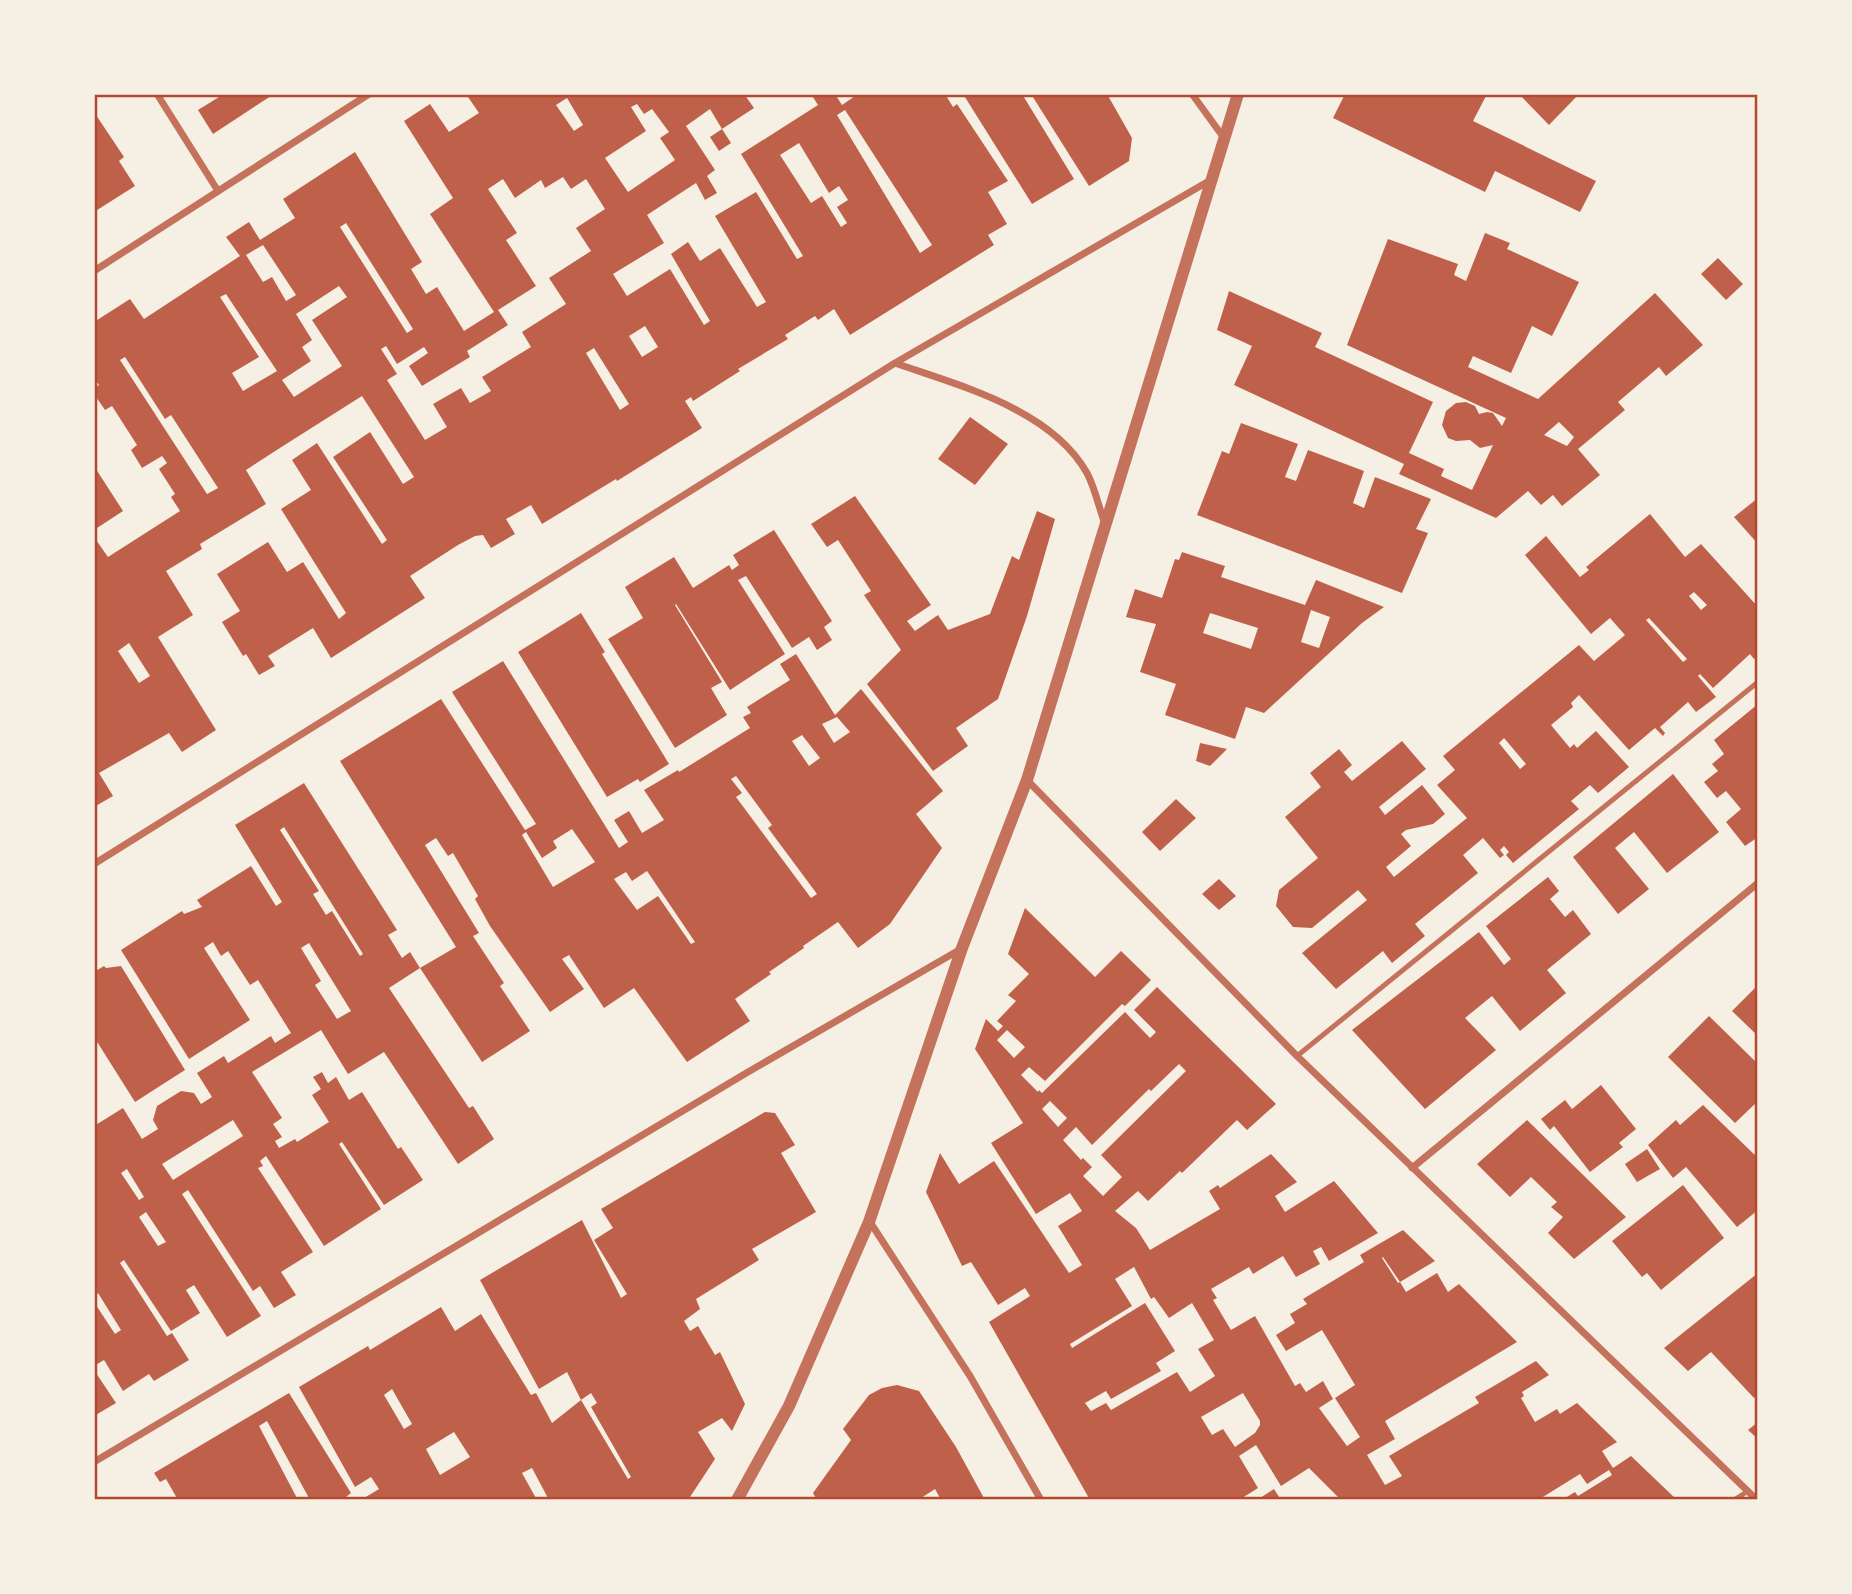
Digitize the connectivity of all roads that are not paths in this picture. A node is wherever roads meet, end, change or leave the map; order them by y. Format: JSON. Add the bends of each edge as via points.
{"nodes":[{"id":1,"x":157,"y":94,"type":"edge"},
{"id":2,"x":369,"y":94,"type":"edge"},
{"id":3,"x":1192,"y":94,"type":"edge"},
{"id":4,"x":1238,"y":94,"type":"edge"},
{"id":5,"x":1224,"y":138,"type":"junction"},
{"id":6,"x":1213,"y":179,"type":"junction"},
{"id":7,"x":218,"y":191,"type":"junction"},
{"id":8,"x":94,"y":271,"type":"edge"},
{"id":9,"x":895,"y":363,"type":"junction"},
{"id":10,"x":1105,"y":524,"type":"junction"},
{"id":11,"x":1758,"y":682,"type":"edge"},
{"id":12,"x":1027,"y":780,"type":"junction"},
{"id":13,"x":94,"y":863,"type":"edge"},
{"id":14,"x":1758,"y":883,"type":"edge"},
{"id":15,"x":962,"y":948,"type":"junction"},
{"id":16,"x":1297,"y":1056,"type":"junction"},
{"id":17,"x":1412,"y":1168,"type":"junction"},
{"id":18,"x":869,"y":1222,"type":"junction"},
{"id":19,"x":94,"y":1462,"type":"edge"},
{"id":20,"x":1748,"y":1490,"type":"junction"},
{"id":21,"x":737,"y":1500,"type":"edge"},
{"id":22,"x":1041,"y":1500,"type":"edge"},
{"id":23,"x":1734,"y":1500,"type":"edge"},
{"id":24,"x":1757,"y":1500,"type":"edge"}],
"edges":[{"from":1,"to":7,"type":"street"},
{"from":2,"to":7,"type":"street"},
{"from":3,"to":5,"type":"street"},
{"from":4,"to":5,"type":"street"},
{"from":5,"to":6,"type":"street"},
{"from":6,"to":9,"type":"street"},
{"from":6,"to":10,"type":"street"},
{"from":7,"to":8,"type":"street"},
{"from":9,"to":10,"type":"street","via":[[1038,420],[1065,444],[1087,473]]},
{"from":9,"to":13,"type":"street"},
{"from":10,"to":12,"type":"street"},
{"from":11,"to":16,"type":"lane"},
{"from":12,"to":15,"type":"street"},
{"from":12,"to":16,"type":"street"},
{"from":14,"to":17,"type":"street"},
{"from":15,"to":18,"type":"street"},
{"from":15,"to":19,"type":"street"},
{"from":16,"to":17,"type":"street"},
{"from":17,"to":20,"type":"street"},
{"from":18,"to":21,"type":"street","via":[[789,1406]]},
{"from":18,"to":22,"type":"street","via":[[970,1376]]},
{"from":20,"to":23,"type":"lane"},
{"from":20,"to":24,"type":"street"}]}
